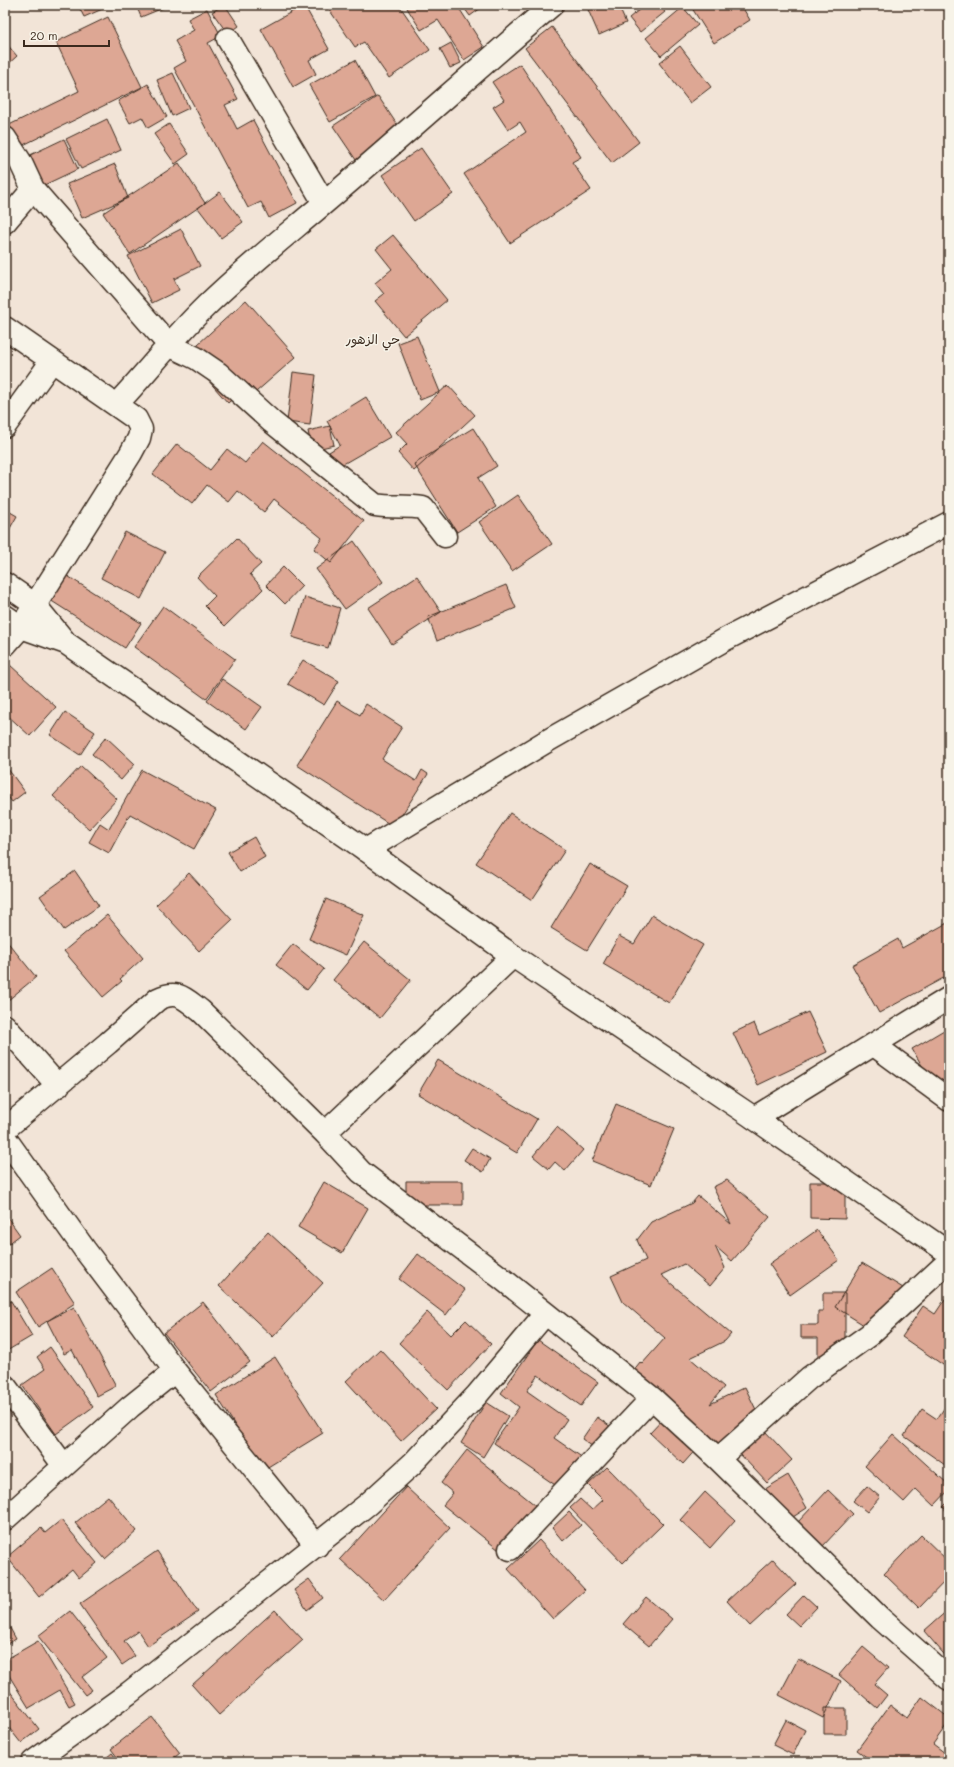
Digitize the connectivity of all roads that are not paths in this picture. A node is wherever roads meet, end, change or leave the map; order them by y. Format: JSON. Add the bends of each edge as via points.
{"nodes":[{"id":1,"x":552,"y":5,"type":"edge"},
{"id":2,"x":228,"y":39,"type":"dead end"},
{"id":3,"x":5,"y":138,"type":"edge"},
{"id":4,"x":33,"y":189,"type":"junction"},
{"id":5,"x":324,"y":203,"type":"junction"},
{"id":6,"x":5,"y":222,"type":"edge"},
{"id":7,"x":5,"y":328,"type":"edge"},
{"id":8,"x":168,"y":345,"type":"junction"},
{"id":9,"x":52,"y":361,"type":"junction"},
{"id":10,"x":117,"y":404,"type":"junction"},
{"id":11,"x":5,"y":426,"type":"edge"},
{"id":12,"x":949,"y":523,"type":"edge"},
{"id":13,"x":445,"y":536,"type":"dead end"},
{"id":14,"x":5,"y":584,"type":"edge"},
{"id":15,"x":34,"y":604,"type":"junction"},
{"id":16,"x":13,"y":621,"type":"edge"},
{"id":17,"x":66,"y":643,"type":"junction"},
{"id":18,"x":5,"y":645,"type":"edge"},
{"id":19,"x":366,"y":850,"type":"junction"},
{"id":20,"x":513,"y":956,"type":"junction"},
{"id":21,"x":949,"y":998,"type":"edge"},
{"id":22,"x":5,"y":1026,"type":"edge"},
{"id":23,"x":874,"y":1045,"type":"junction"},
{"id":24,"x":58,"y":1086,"type":"junction"},
{"id":25,"x":949,"y":1100,"type":"edge"},
{"id":26,"x":754,"y":1118,"type":"junction"},
{"id":27,"x":5,"y":1129,"type":"edge"},
{"id":28,"x":325,"y":1133,"type":"junction"},
{"id":29,"x":5,"y":1138,"type":"edge"},
{"id":30,"x":949,"y":1253,"type":"edge"},
{"id":31,"x":949,"y":1260,"type":"edge"},
{"id":32,"x":545,"y":1314,"type":"junction"},
{"id":33,"x":175,"y":1371,"type":"junction"},
{"id":34,"x":5,"y":1386,"type":"edge"},
{"id":35,"x":652,"y":1398,"type":"junction"},
{"id":36,"x":718,"y":1459,"type":"junction"},
{"id":37,"x":64,"y":1466,"type":"junction"},
{"id":38,"x":5,"y":1519,"type":"edge"},
{"id":39,"x":317,"y":1546,"type":"junction"},
{"id":40,"x":510,"y":1549,"type":"dead end"},
{"id":41,"x":949,"y":1679,"type":"edge"},
{"id":42,"x":33,"y":1762,"type":"edge"}],
"edges":[{"from":1,"to":5,"type":"street"},
{"from":2,"to":5,"type":"street"},
{"from":3,"to":4,"type":"street","via":[[20,161]]},
{"from":4,"to":6,"type":"street"},
{"from":4,"to":8,"type":"street"},
{"from":5,"to":8,"type":"street","via":[[206,306]]},
{"from":7,"to":9,"type":"street"},
{"from":8,"to":10,"type":"street","via":[[144,376]]},
{"from":8,"to":13,"type":"street","via":[[196,358],[218,373],[272,422],[375,505],[390,508],[423,508]]},
{"from":9,"to":10,"type":"street"},
{"from":9,"to":11,"type":"street"},
{"from":10,"to":15,"type":"street","via":[[136,419],[141,428],[139,438]]},
{"from":12,"to":19,"type":"street","via":[[726,640],[554,737]]},
{"from":14,"to":15,"type":"street"},
{"from":15,"to":16,"type":"street"},
{"from":15,"to":17,"type":"street"},
{"from":16,"to":17,"type":"street"},
{"from":16,"to":18,"type":"street"},
{"from":17,"to":19,"type":"street"},
{"from":19,"to":20,"type":"street"},
{"from":20,"to":26,"type":"street"},
{"from":20,"to":28,"type":"street"},
{"from":21,"to":23,"type":"street"},
{"from":22,"to":24,"type":"street"},
{"from":23,"to":25,"type":"street"},
{"from":23,"to":26,"type":"street"},
{"from":24,"to":27,"type":"street"},
{"from":24,"to":28,"type":"street","via":[[158,999],[168,994],[178,995],[201,1011]]},
{"from":26,"to":30,"type":"street"},
{"from":28,"to":32,"type":"street","via":[[361,1172]]},
{"from":29,"to":33,"type":"street"},
{"from":31,"to":36,"type":"street","via":[[869,1335],[809,1378]]},
{"from":32,"to":35,"type":"street"},
{"from":32,"to":39,"type":"street","via":[[477,1395],[412,1464]]},
{"from":33,"to":37,"type":"street"},
{"from":33,"to":39,"type":"street"},
{"from":34,"to":37,"type":"street"},
{"from":35,"to":36,"type":"street"},
{"from":35,"to":40,"type":"street"},
{"from":36,"to":41,"type":"street","via":[[880,1618]]},
{"from":37,"to":38,"type":"street"},
{"from":39,"to":42,"type":"street","via":[[129,1693]]}]}
